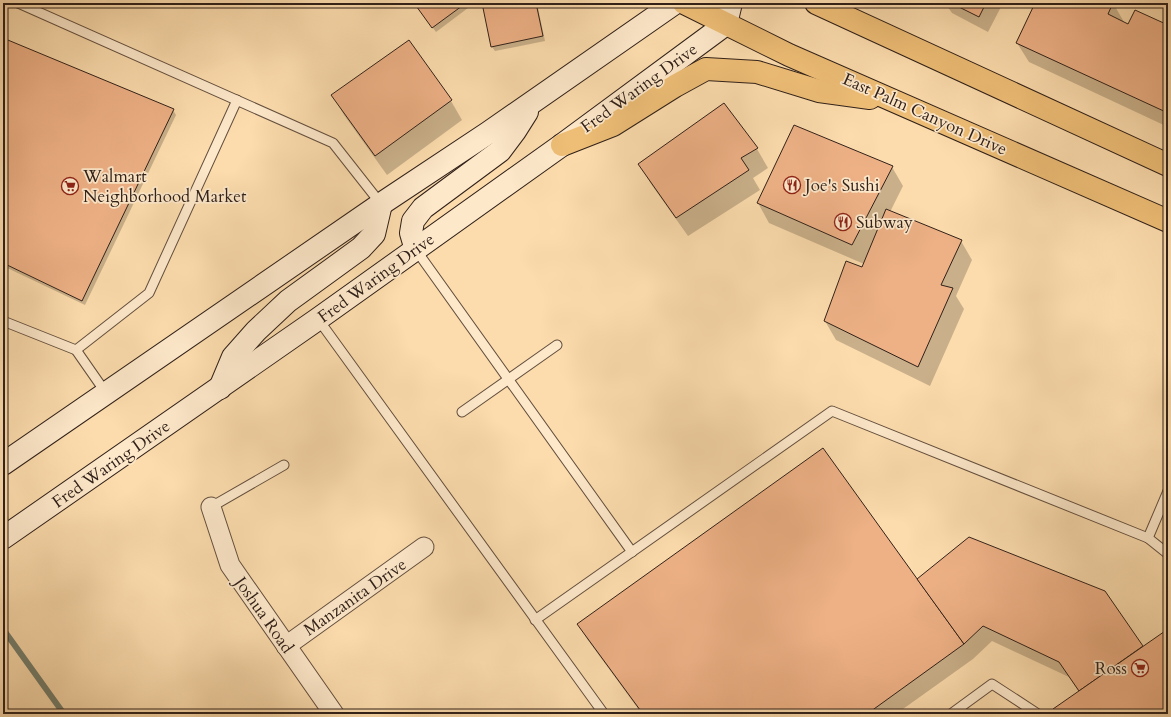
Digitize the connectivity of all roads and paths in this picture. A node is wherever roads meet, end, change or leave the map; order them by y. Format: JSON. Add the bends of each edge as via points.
{"nodes":[{"id":1,"x":18,"y":3,"type":"edge"},
{"id":2,"x":675,"y":3,"type":"edge"},
{"id":3,"x":684,"y":3,"type":"edge"},
{"id":4,"x":731,"y":3,"type":"edge"},
{"id":5,"x":816,"y":3,"type":"edge"},
{"id":6,"x":726,"y":24,"type":"junction"},
{"id":7,"x":237,"y":100,"type":"junction"},
{"id":8,"x":895,"y":101,"type":"junction"},
{"id":9,"x":534,"y":102,"type":"junction"},
{"id":10,"x":562,"y":145,"type":"junction"},
{"id":11,"x":1168,"y":165,"type":"edge"},
{"id":12,"x":381,"y":204,"type":"junction"},
{"id":13,"x":1168,"y":220,"type":"edge"},
{"id":14,"x":416,"y":250,"type":"junction"},
{"id":15,"x":318,"y":320,"type":"junction"},
{"id":16,"x":3,"y":322,"type":"edge"},
{"id":17,"x":557,"y":345,"type":"dead end"},
{"id":18,"x":76,"y":350,"type":"junction"},
{"id":19,"x":508,"y":379,"type":"junction"},
{"id":20,"x":220,"y":388,"type":"junction"},
{"id":21,"x":106,"y":393,"type":"junction"},
{"id":22,"x":462,"y":412,"type":"dead end"},
{"id":23,"x":3,"y":464,"type":"edge"},
{"id":24,"x":284,"y":465,"type":"dead end"},
{"id":25,"x":1168,"y":491,"type":"edge"},
{"id":26,"x":211,"y":507,"type":"joint"},
{"id":27,"x":3,"y":538,"type":"edge"},
{"id":28,"x":1148,"y":538,"type":"junction"},
{"id":29,"x":424,"y":547,"type":"dead end"},
{"id":30,"x":632,"y":552,"type":"junction"},
{"id":31,"x":1168,"y":554,"type":"edge"},
{"id":32,"x":535,"y":620,"type":"junction"},
{"id":33,"x":286,"y":646,"type":"junction"},
{"id":34,"x":334,"y":714,"type":"edge"},
{"id":35,"x":604,"y":714,"type":"edge"},
{"id":36,"x":951,"y":714,"type":"edge"},
{"id":37,"x":1038,"y":714,"type":"edge"}],
"edges":[{"from":1,"to":7,"type":"lane"},
{"from":2,"to":9,"type":"main road"},
{"from":3,"to":6,"type":"main road","name":"East Palm Canyon Drive"},
{"from":4,"to":6,"type":"main road"},
{"from":5,"to":11,"type":"main road"},
{"from":6,"to":8,"type":"main road","name":"East Palm Canyon Drive","via":[[789,55]]},
{"from":6,"to":10,"type":"main road","name":"Fred Waring Drive"},
{"from":7,"to":12,"type":"lane","via":[[333,143]]},
{"from":7,"to":18,"type":"lane","via":[[149,293]]},
{"from":8,"to":10,"type":"main road","via":[[819,91],[757,72],[706,69],[613,124]]},
{"from":8,"to":13,"type":"main road","name":"East Palm Canyon Drive"},
{"from":9,"to":12,"type":"main road"},
{"from":9,"to":14,"type":"main road","via":[[500,151],[423,208],[413,221],[411,233]]},
{"from":10,"to":14,"type":"main road","name":"Fred Waring Drive"},
{"from":12,"to":20,"type":"main road","via":[[374,234],[361,248],[288,301],[256,331],[233,357]]},
{"from":12,"to":21,"type":"main road"},
{"from":14,"to":15,"type":"main road","name":"Fred Waring Drive"},
{"from":14,"to":19,"type":"lane"},
{"from":15,"to":20,"type":"main road","name":"Fred Waring Drive"},
{"from":15,"to":32,"type":"lane"},
{"from":16,"to":18,"type":"lane"},
{"from":17,"to":19,"type":"lane"},
{"from":18,"to":21,"type":"lane"},
{"from":19,"to":22,"type":"lane"},
{"from":19,"to":30,"type":"lane"},
{"from":20,"to":27,"type":"main road","name":"Fred Waring Drive"},
{"from":21,"to":23,"type":"main road"},
{"from":24,"to":26,"type":"lane"},
{"from":25,"to":28,"type":"lane"},
{"from":26,"to":33,"type":"street","name":"Joshua Road","via":[[230,565]]},
{"from":28,"to":30,"type":"lane","via":[[832,411]]},
{"from":28,"to":31,"type":"lane"},
{"from":29,"to":33,"type":"street","name":"Manzanita Drive"},
{"from":30,"to":32,"type":"lane"},
{"from":32,"to":35,"type":"lane"},
{"from":33,"to":34,"type":"street","name":"Joshua Road"},
{"from":36,"to":37,"type":"lane","via":[[992,684]]}]}
